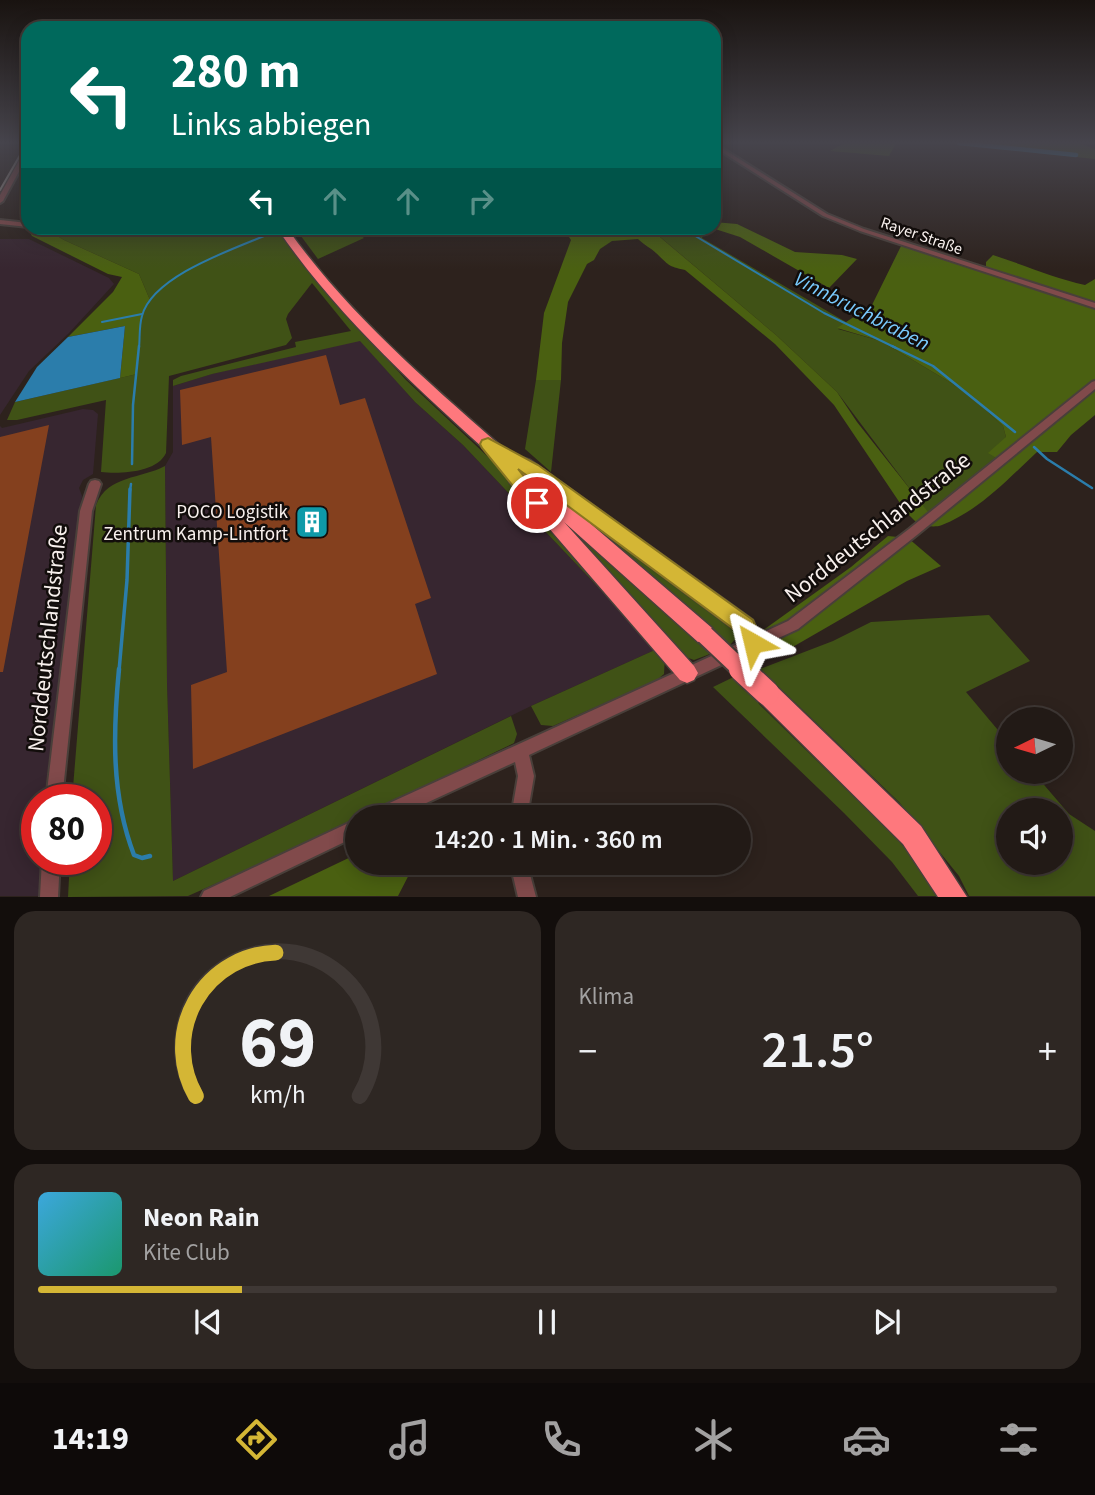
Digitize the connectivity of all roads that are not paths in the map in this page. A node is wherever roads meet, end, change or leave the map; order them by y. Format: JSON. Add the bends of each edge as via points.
{"nodes":[{"id":1,"x":9,"y":185,"type":"edge"},
{"id":2,"x":777,"y":185,"type":"edge"},
{"id":3,"x":0,"y":201,"type":"edge"},
{"id":4,"x":0,"y":221,"type":"edge"},
{"id":5,"x":21,"y":224,"type":"edge"},
{"id":6,"x":287,"y":235,"type":"edge"},
{"id":7,"x":1095,"y":306,"type":"edge"},
{"id":8,"x":1095,"y":384,"type":"edge"},
{"id":9,"x":488,"y":444,"type":"junction"},
{"id":10,"x":95,"y":484,"type":"dead end"},
{"id":11,"x":753,"y":643,"type":"junction"},
{"id":12,"x":687,"y":673,"type":"junction"},
{"id":13,"x":520,"y":750,"type":"junction"},
{"id":14,"x":56,"y":784,"type":"edge"},
{"id":15,"x":403,"y":805,"type":"edge"},
{"id":16,"x":521,"y":805,"type":"edge"},
{"id":17,"x":345,"y":833,"type":"edge"},
{"id":18,"x":50,"y":875,"type":"edge"},
{"id":19,"x":522,"y":875,"type":"edge"},
{"id":20,"x":49,"y":897,"type":"edge"},
{"id":21,"x":210,"y":897,"type":"edge"},
{"id":22,"x":527,"y":897,"type":"edge"},
{"id":23,"x":954,"y":897,"type":"edge"}],
"edges":[{"from":1,"to":3,"type":"street"},
{"from":2,"to":7,"type":"street","name":"Rayer Straße","via":[[825,215]]},
{"from":4,"to":5,"type":"street"},
{"from":6,"to":9,"type":"highway","via":[[385,348]]},
{"from":8,"to":11,"type":"street","name":"Norddeutschlandstraße","via":[[812,612]]},
{"from":9,"to":11,"type":"highway","via":[[532,469],[693,587],[746,627]]},
{"from":9,"to":12,"type":"highway"},
{"from":9,"to":23,"type":"highway","bridge":true,"via":[[767,693],[912,835]]},
{"from":10,"to":14,"type":"street","name":"Norddeutschlandstraße","via":[[86,511]]},
{"from":11,"to":12,"type":"street","name":"Norddeutschlandstraße"},
{"from":12,"to":13,"type":"street","name":"Norddeutschlandstraße"},
{"from":13,"to":15,"type":"street","name":"Norddeutschlandstraße"},
{"from":13,"to":16,"type":"street","via":[[526,776]]},
{"from":17,"to":21,"type":"street"},
{"from":18,"to":20,"type":"street"},
{"from":19,"to":22,"type":"street"}]}
